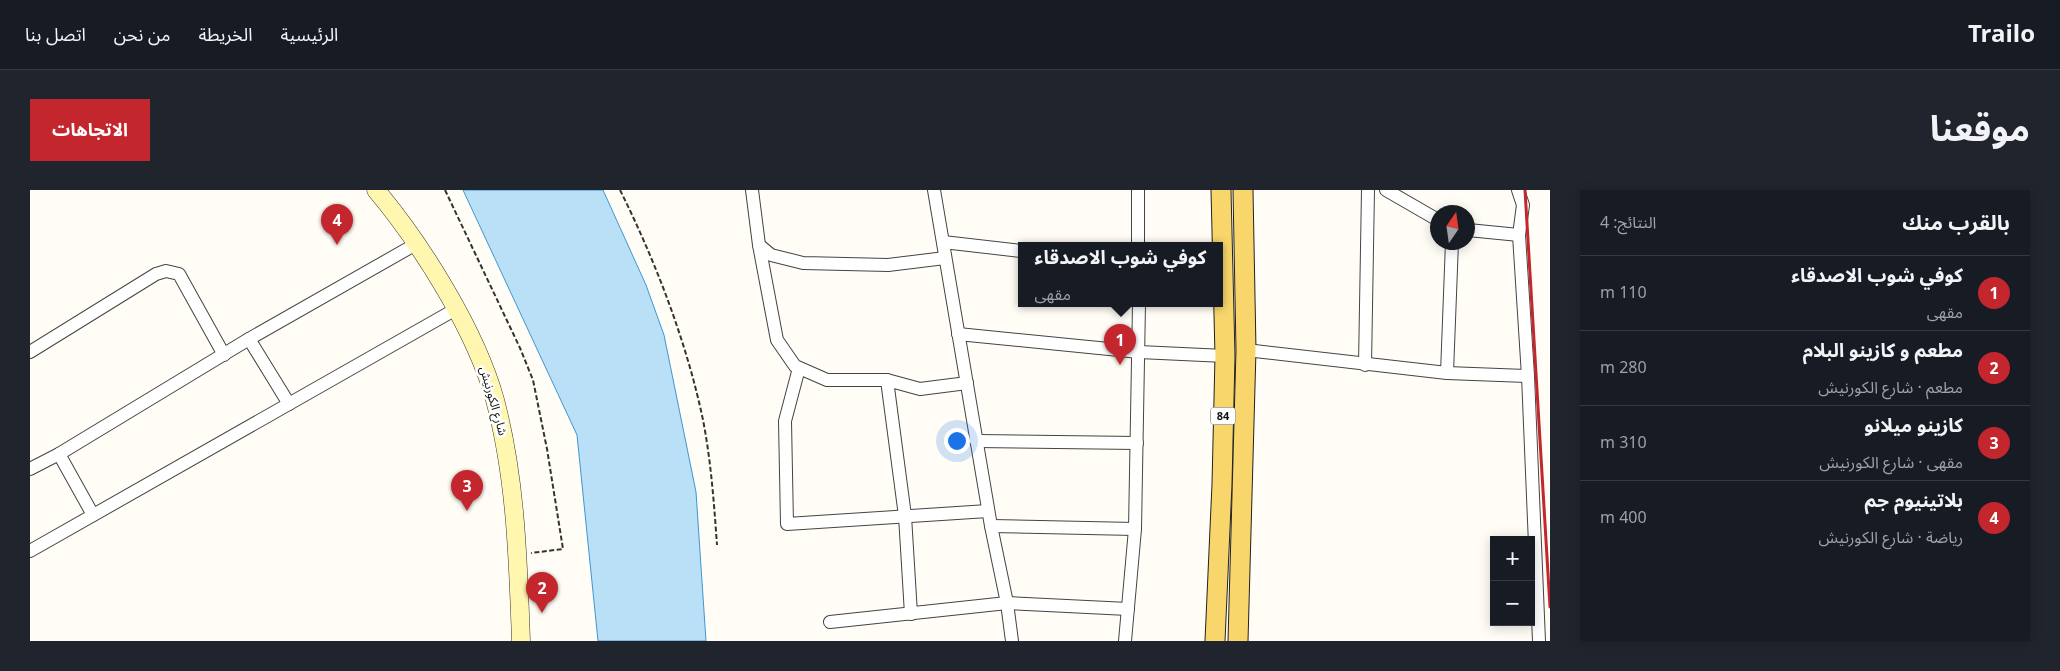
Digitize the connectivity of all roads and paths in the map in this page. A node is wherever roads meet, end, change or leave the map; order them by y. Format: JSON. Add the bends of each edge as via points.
{"nodes":[{"id":1,"x":376,"y":190,"type":"edge"},
{"id":2,"x":445,"y":190,"type":"edge"},
{"id":3,"x":620,"y":190,"type":"edge"},
{"id":4,"x":752,"y":190,"type":"edge"},
{"id":5,"x":934,"y":190,"type":"edge"},
{"id":6,"x":1138,"y":190,"type":"edge"},
{"id":7,"x":1221,"y":190,"type":"edge"},
{"id":8,"x":1243,"y":190,"type":"edge"},
{"id":9,"x":1368,"y":190,"type":"edge"},
{"id":10,"x":1386,"y":190,"type":"edge"},
{"id":11,"x":1518,"y":190,"type":"edge"},
{"id":12,"x":1430,"y":215,"type":"edge"},
{"id":13,"x":1475,"y":231,"type":"edge"},
{"id":14,"x":1519,"y":234,"type":"junction"},
{"id":15,"x":943,"y":242,"type":"junction"},
{"id":16,"x":1138,"y":242,"type":"edge"},
{"id":17,"x":1222,"y":242,"type":"edge"},
{"id":18,"x":416,"y":244,"type":"junction"},
{"id":19,"x":759,"y":245,"type":"junction"},
{"id":20,"x":1452,"y":250,"type":"edge"},
{"id":21,"x":1018,"y":251,"type":"edge"},
{"id":22,"x":945,"y":258,"type":"junction"},
{"id":23,"x":1223,"y":273,"type":"edge"},
{"id":24,"x":1139,"y":307,"type":"edge"},
{"id":25,"x":456,"y":309,"type":"junction"},
{"id":26,"x":958,"y":334,"type":"junction"},
{"id":27,"x":250,"y":339,"type":"junction"},
{"id":28,"x":1246,"y":350,"type":"junction"},
{"id":29,"x":30,"y":352,"type":"edge"},
{"id":30,"x":1139,"y":352,"type":"junction"},
{"id":31,"x":224,"y":354,"type":"junction"},
{"id":32,"x":1225,"y":356,"type":"junction"},
{"id":33,"x":1365,"y":365,"type":"junction"},
{"id":34,"x":799,"y":368,"type":"junction"},
{"id":35,"x":1447,"y":373,"type":"junction"},
{"id":36,"x":1528,"y":376,"type":"junction"},
{"id":37,"x":887,"y":380,"type":"junction"},
{"id":38,"x":967,"y":383,"type":"junction"},
{"id":39,"x":288,"y":404,"type":"junction"},
{"id":40,"x":976,"y":441,"type":"junction"},
{"id":41,"x":1137,"y":443,"type":"junction"},
{"id":42,"x":59,"y":454,"type":"junction"},
{"id":43,"x":30,"y":469,"type":"edge"},
{"id":44,"x":988,"y":511,"type":"junction"},
{"id":45,"x":93,"y":515,"type":"junction"},
{"id":46,"x":905,"y":516,"type":"junction"},
{"id":47,"x":991,"y":526,"type":"junction"},
{"id":48,"x":1135,"y":529,"type":"junction"},
{"id":49,"x":717,"y":545,"type":"dead end"},
{"id":50,"x":30,"y":550,"type":"edge"},
{"id":51,"x":518,"y":555,"type":"junction"},
{"id":52,"x":1217,"y":588,"type":"junction"},
{"id":53,"x":1240,"y":590,"type":"junction"},
{"id":54,"x":1007,"y":603,"type":"junction"},
{"id":55,"x":1128,"y":609,"type":"junction"},
{"id":56,"x":911,"y":614,"type":"junction"},
{"id":57,"x":830,"y":622,"type":"dead end"},
{"id":58,"x":520,"y":641,"type":"edge"},
{"id":59,"x":1012,"y":641,"type":"edge"},
{"id":60,"x":1125,"y":641,"type":"edge"},
{"id":61,"x":1215,"y":641,"type":"edge"},
{"id":62,"x":1238,"y":641,"type":"edge"},
{"id":63,"x":1539,"y":641,"type":"edge"}],
"edges":[{"from":1,"to":18,"type":"street","name":"شارع الكورنيش"},
{"from":2,"to":51,"type":"path","via":[[520,348],[540,413],[563,549]]},
{"from":3,"to":49,"type":"path","via":[[660,284],[696,390],[706,440]]},
{"from":4,"to":19,"type":"street"},
{"from":5,"to":15,"type":"street"},
{"from":6,"to":16,"type":"street"},
{"from":7,"to":17,"type":"main road","number":"84"},
{"from":8,"to":28,"type":"main road","number":"84"},
{"from":9,"to":33,"type":"street"},
{"from":10,"to":12,"type":"street"},
{"from":11,"to":14,"type":"street","via":[[1523,205]]},
{"from":13,"to":14,"type":"street"},
{"from":14,"to":36,"type":"street"},
{"from":15,"to":21,"type":"street"},
{"from":15,"to":22,"type":"street"},
{"from":18,"to":25,"type":"street","name":"شارع الكورنيش"},
{"from":18,"to":27,"type":"street"},
{"from":19,"to":22,"type":"street","via":[[771,255],[803,263],[888,264]]},
{"from":19,"to":34,"type":"street","via":[[777,340]]},
{"from":20,"to":35,"type":"street"},
{"from":22,"to":26,"type":"street"},
{"from":23,"to":32,"type":"main road","number":"84"},
{"from":24,"to":30,"type":"street"},
{"from":25,"to":39,"type":"street"},
{"from":25,"to":51,"type":"street","name":"شارع الكورنيش","via":[[482,362],[495,399],[510,477]]},
{"from":26,"to":30,"type":"street"},
{"from":26,"to":38,"type":"street"},
{"from":27,"to":31,"type":"street"},
{"from":27,"to":39,"type":"street"},
{"from":28,"to":33,"type":"street"},
{"from":28,"to":53,"type":"main road","number":"84"},
{"from":29,"to":31,"type":"street","via":[[156,274],[166,271],[179,274]]},
{"from":30,"to":32,"type":"street"},
{"from":30,"to":41,"type":"street"},
{"from":31,"to":42,"type":"street"},
{"from":32,"to":52,"type":"main road","number":"84"},
{"from":33,"to":35,"type":"street"},
{"from":34,"to":37,"type":"street","via":[[827,380]]},
{"from":34,"to":46,"type":"street","via":[[785,421],[787,524]]},
{"from":35,"to":36,"type":"street"},
{"from":36,"to":63,"type":"street"},
{"from":37,"to":38,"type":"street","via":[[920,389]]},
{"from":37,"to":46,"type":"street"},
{"from":38,"to":40,"type":"street"},
{"from":39,"to":45,"type":"street"},
{"from":40,"to":41,"type":"street"},
{"from":40,"to":44,"type":"street"},
{"from":41,"to":48,"type":"street"},
{"from":42,"to":43,"type":"street"},
{"from":42,"to":45,"type":"street"},
{"from":44,"to":46,"type":"street"},
{"from":44,"to":47,"type":"street"},
{"from":45,"to":50,"type":"street"},
{"from":46,"to":56,"type":"street"},
{"from":47,"to":48,"type":"street"},
{"from":47,"to":54,"type":"street"},
{"from":48,"to":55,"type":"street"},
{"from":51,"to":58,"type":"street","name":"شارع الكورنيش"},
{"from":52,"to":53,"type":"main road","via":[[1234,594]]},
{"from":52,"to":61,"type":"main road","number":"84"},
{"from":53,"to":62,"type":"main road","number":"84"},
{"from":54,"to":55,"type":"street"},
{"from":54,"to":56,"type":"street"},
{"from":54,"to":59,"type":"street"},
{"from":55,"to":60,"type":"street"},
{"from":56,"to":57,"type":"street"}]}
